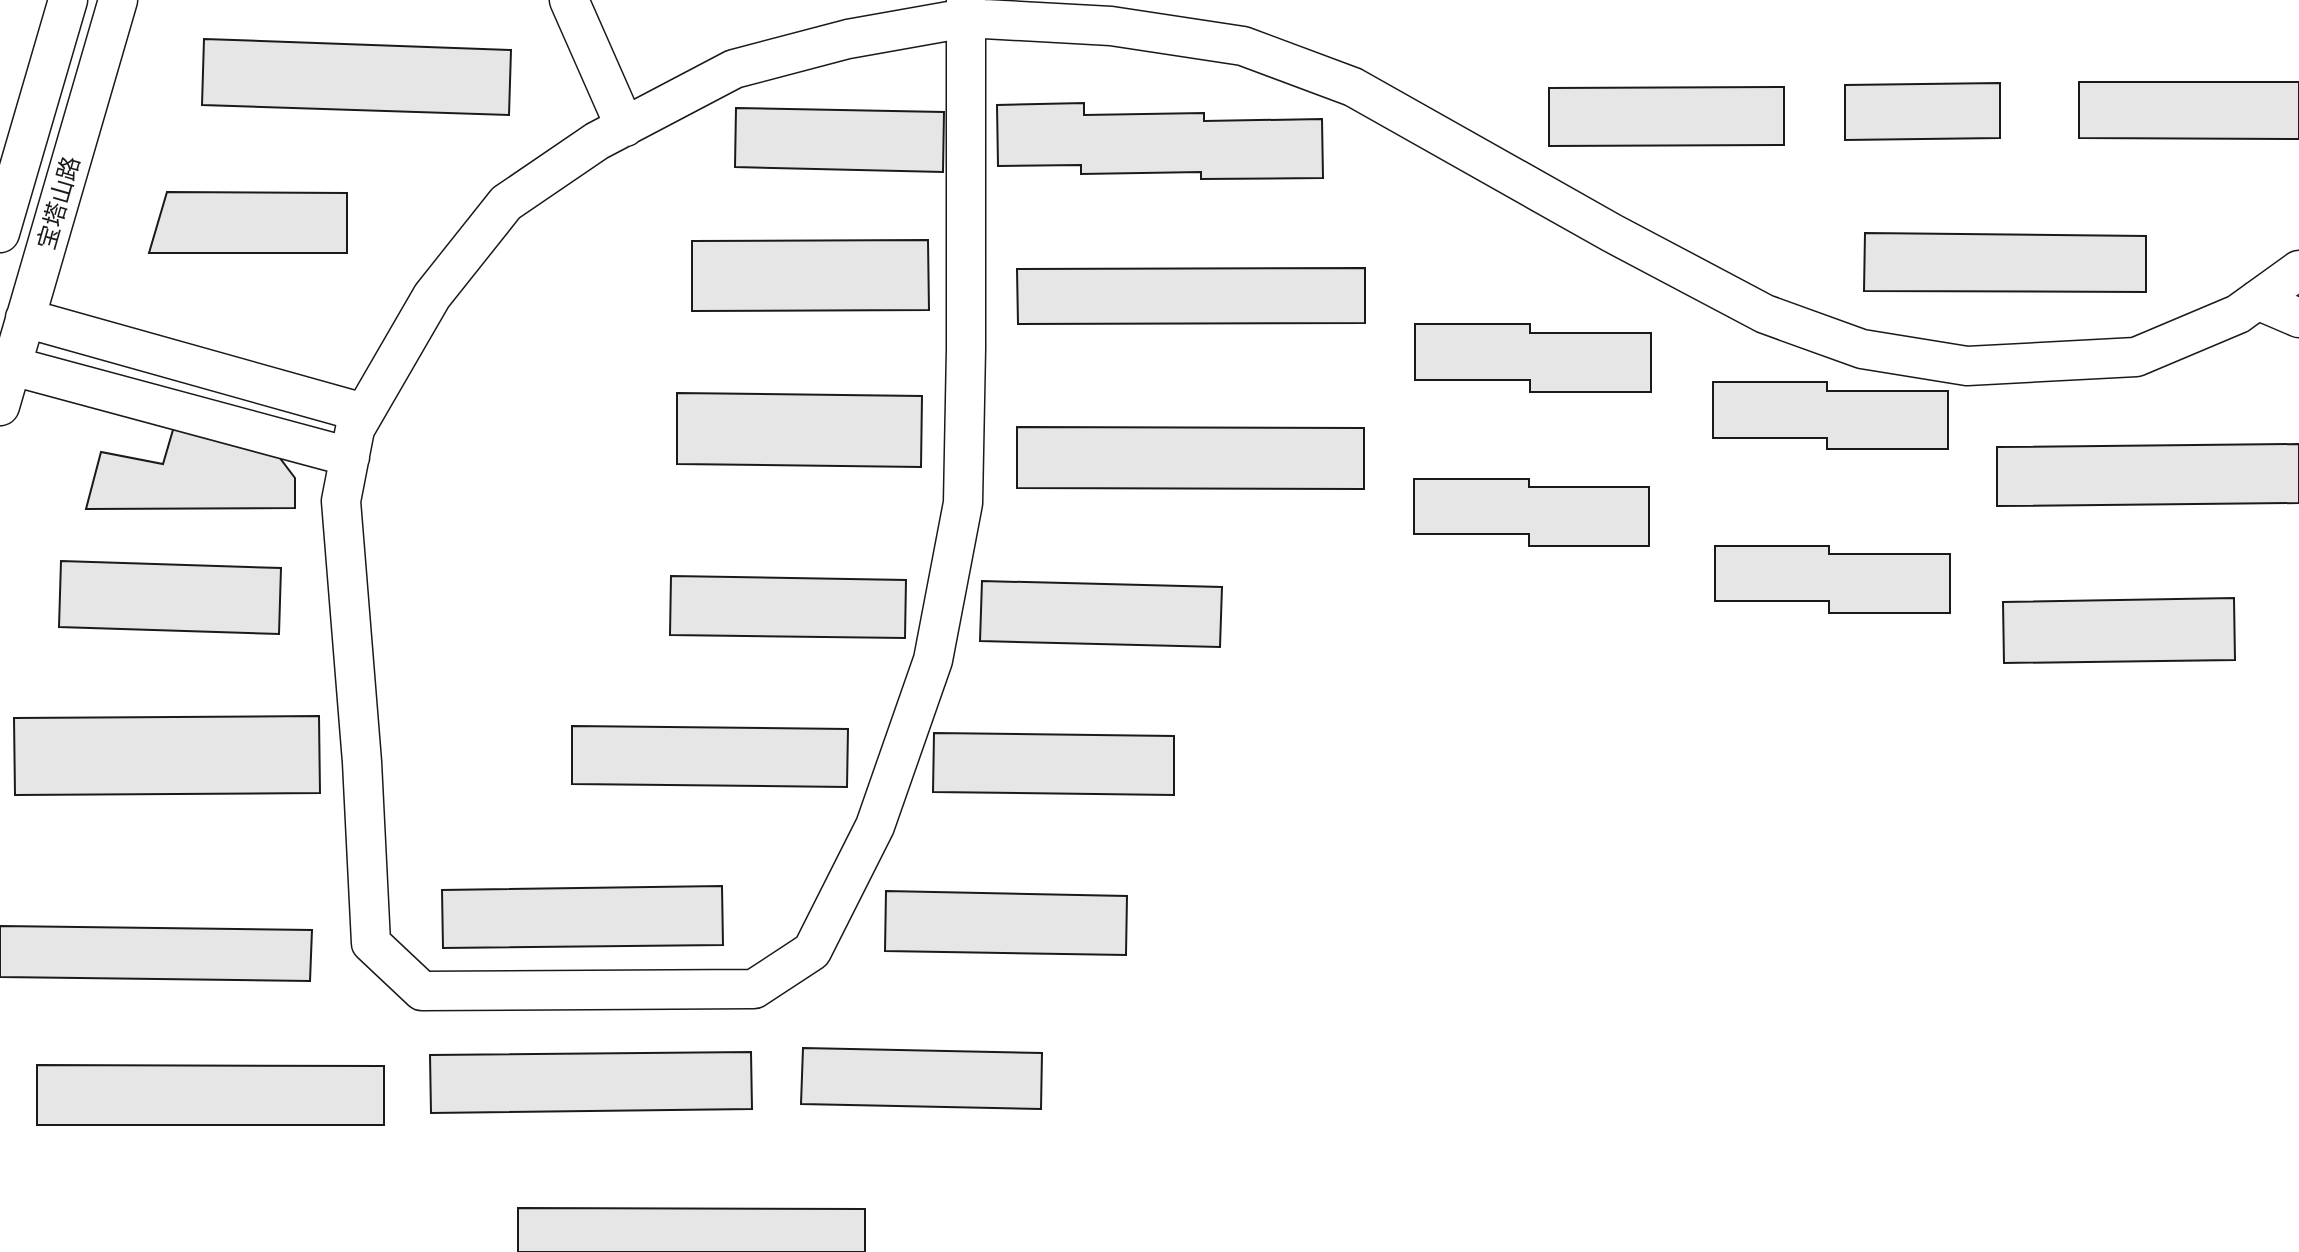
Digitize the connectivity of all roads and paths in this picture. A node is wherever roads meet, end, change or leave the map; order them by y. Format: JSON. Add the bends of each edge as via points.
{"nodes":[{"id":1,"x":68,"y":0,"type":"edge"},
{"id":2,"x":118,"y":0,"type":"edge"},
{"id":3,"x":569,"y":0,"type":"edge"},
{"id":4,"x":966,"y":9,"type":"edge"},
{"id":5,"x":625,"y":127,"type":"junction"},
{"id":6,"x":0,"y":233,"type":"edge"},
{"id":7,"x":2299,"y":270,"type":"edge"},
{"id":8,"x":2257,"y":300,"type":"junction"},
{"id":9,"x":25,"y":318,"type":"junction"},
{"id":10,"x":2299,"y":318,"type":"edge"},
{"id":11,"x":12,"y":366,"type":"junction"},
{"id":12,"x":0,"y":406,"type":"edge"},
{"id":13,"x":364,"y":413,"type":"junction"},
{"id":14,"x":350,"y":457,"type":"junction"}],
"edges":[{"from":1,"to":6,"type":"street","name":"宝塔山路"},
{"from":2,"to":9,"type":"street","name":"宝塔山路"},
{"from":3,"to":5,"type":"street"},
{"from":4,"to":5,"type":"street","via":[[734,69]]},
{"from":4,"to":8,"type":"street","via":[[1243,46],[1353,88],[1765,314],[1862,349],[1967,366],[2136,357],[2238,314]]},
{"from":4,"to":14,"type":"street","via":[[962,503],[933,660],[875,826],[812,951],[754,989],[422,991],[371,943],[341,501]]},
{"from":5,"to":13,"type":"street","via":[[506,203],[432,296]]},
{"from":7,"to":8,"type":"street"},
{"from":8,"to":10,"type":"street"},
{"from":9,"to":11,"type":"street","name":"宝塔山路"},
{"from":9,"to":13,"type":"street"},
{"from":11,"to":12,"type":"street","name":"宝塔山路"},
{"from":11,"to":14,"type":"street"},
{"from":13,"to":14,"type":"street","via":[[355,429]]}]}
